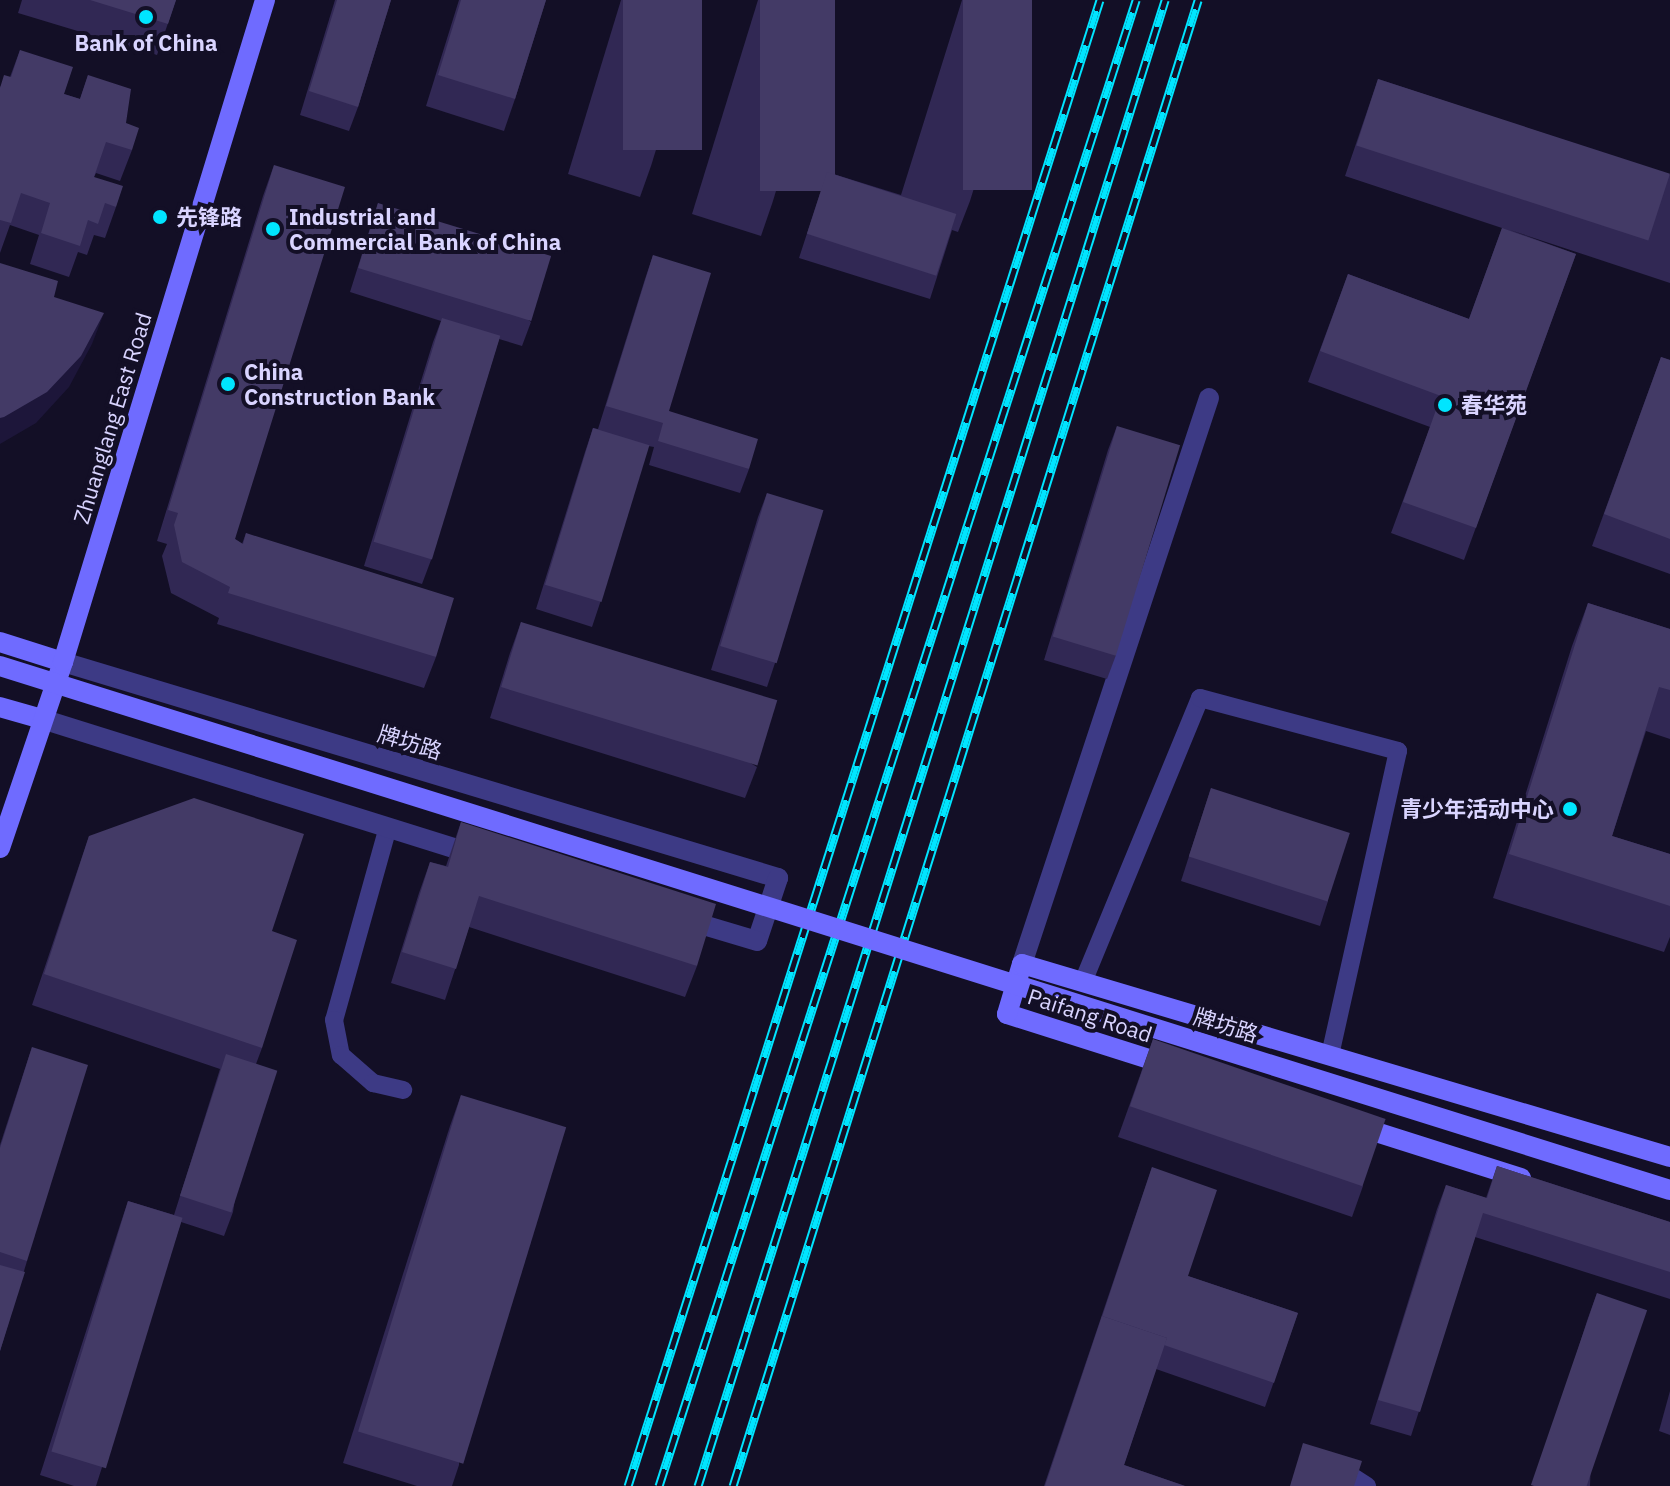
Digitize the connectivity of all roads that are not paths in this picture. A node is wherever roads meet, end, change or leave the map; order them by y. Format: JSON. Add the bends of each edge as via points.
{"nodes":[{"id":1,"x":265,"y":0,"type":"edge"},
{"id":2,"x":1209,"y":398,"type":"dead end"},
{"id":3,"x":0,"y":642,"type":"edge"},
{"id":4,"x":63,"y":662,"type":"junction"},
{"id":5,"x":0,"y":666,"type":"edge"},
{"id":6,"x":55,"y":682,"type":"junction"},
{"id":7,"x":0,"y":707,"type":"edge"},
{"id":8,"x":42,"y":719,"type":"junction"},
{"id":9,"x":388,"y":827,"type":"junction"},
{"id":10,"x":0,"y":848,"type":"edge"},
{"id":11,"x":505,"y":864,"type":"edge"},
{"id":12,"x":768,"y":906,"type":"junction"},
{"id":13,"x":789,"y":913,"type":"junction"},
{"id":14,"x":667,"y":914,"type":"edge"},
{"id":15,"x":1019,"y":974,"type":"junction"},
{"id":16,"x":1083,"y":982,"type":"junction"},
{"id":17,"x":1330,"y":1056,"type":"junction"},
{"id":18,"x":1196,"y":1074,"type":"edge"},
{"id":19,"x":403,"y":1090,"type":"dead end"},
{"id":20,"x":1333,"y":1118,"type":"edge"},
{"id":21,"x":1670,"y":1157,"type":"edge"},
{"id":22,"x":1546,"y":1186,"type":"edge"},
{"id":23,"x":1670,"y":1188,"type":"edge"},
{"id":24,"x":1336,"y":1466,"type":"edge"},
{"id":25,"x":1367,"y":1486,"type":"edge"}],
"edges":[{"from":1,"to":4,"type":"street","name":"Zhuanglang East Road"},
{"from":2,"to":15,"type":"street"},
{"from":3,"to":4,"type":"street","name":"牌坊路"},
{"from":4,"to":6,"type":"street","name":"Zhuanglang East Road"},
{"from":4,"to":12,"type":"street","name":"牌坊路","via":[[778,878]]},
{"from":5,"to":13,"type":"street","name":"牌坊路","bridge":true},
{"from":6,"to":8,"type":"street","name":"Zhuanglang East Road"},
{"from":6,"to":12,"type":"street"},
{"from":7,"to":8,"type":"street"},
{"from":8,"to":9,"type":"street"},
{"from":8,"to":10,"type":"street","name":"Zhuanglang East Road"},
{"from":9,"to":11,"type":"street"},
{"from":9,"to":19,"type":"lane","via":[[334,1020],[341,1055],[373,1083]]},
{"from":12,"to":13,"type":"street"},
{"from":12,"to":14,"type":"street","name":"牌坊路","via":[[757,941]]},
{"from":13,"to":23,"type":"street","name":"牌坊路","bridge":true},
{"from":15,"to":16,"type":"street","name":"Paifang Road"},
{"from":15,"to":18,"type":"street","name":"Paifang Road","via":[[1007,1014]]},
{"from":15,"to":23,"type":"street"},
{"from":16,"to":17,"type":"street","name":"Paifang Road"},
{"from":16,"to":17,"type":"lane","via":[[1200,698],[1398,751]]},
{"from":17,"to":21,"type":"street","name":"Paifang Road"},
{"from":20,"to":22,"type":"street"},
{"from":24,"to":25,"type":"lane"}]}
